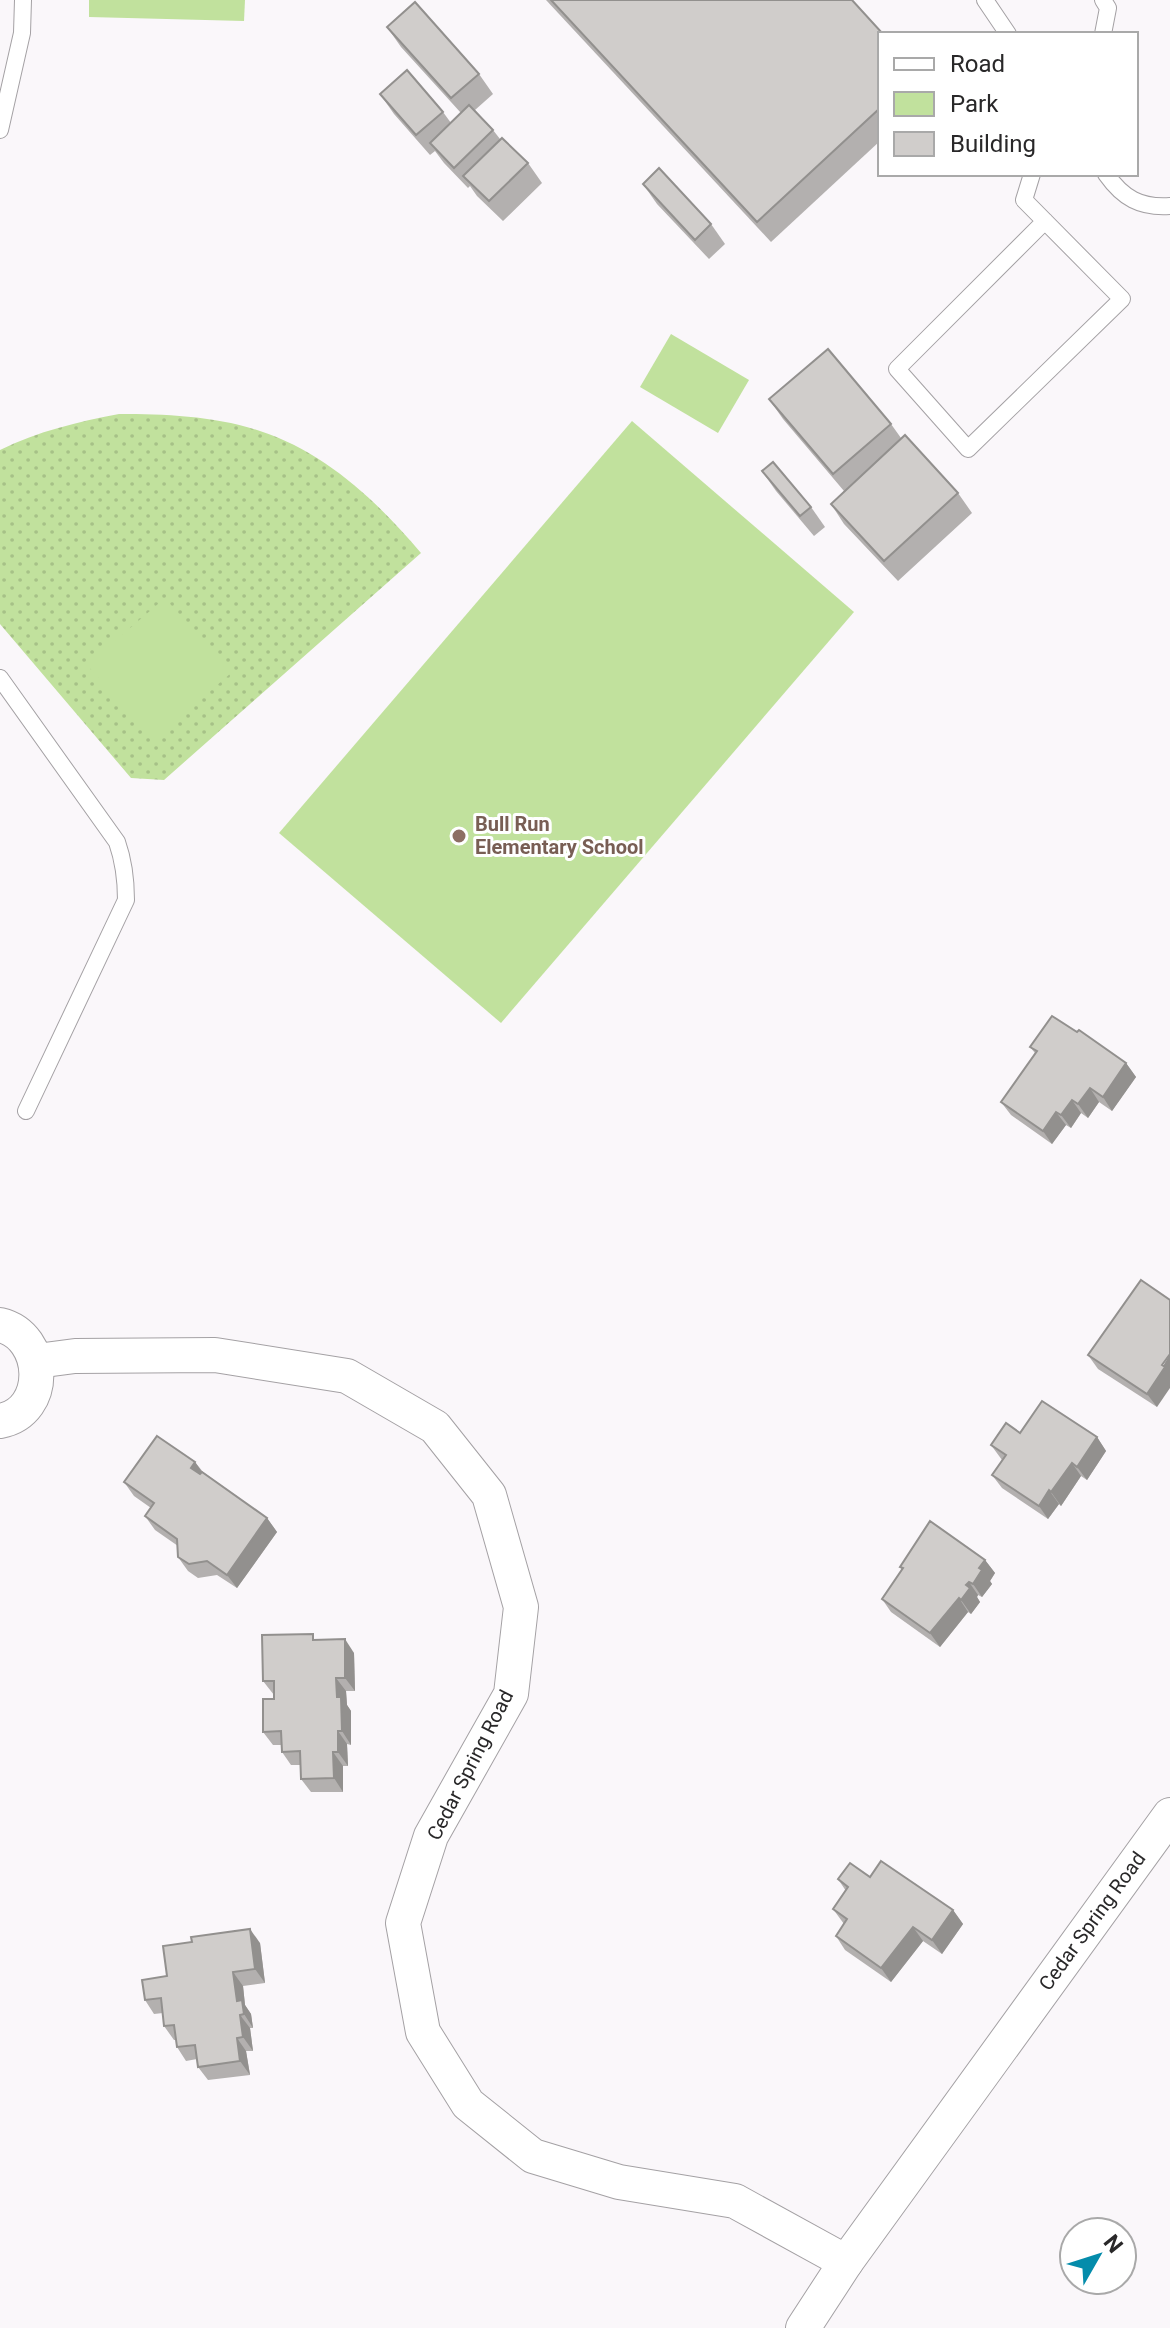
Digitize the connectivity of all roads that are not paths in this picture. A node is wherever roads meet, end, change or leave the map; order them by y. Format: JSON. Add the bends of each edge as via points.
{"nodes":[{"id":1,"x":23,"y":0,"type":"edge"},
{"id":2,"x":985,"y":0,"type":"edge"},
{"id":3,"x":1103,"y":0,"type":"edge"},
{"id":4,"x":1007,"y":32,"type":"edge"},
{"id":5,"x":1103,"y":32,"type":"edge"},
{"id":6,"x":0,"y":130,"type":"edge"},
{"id":7,"x":1031,"y":176,"type":"edge"},
{"id":8,"x":1107,"y":176,"type":"edge"},
{"id":9,"x":1170,"y":206,"type":"edge"},
{"id":10,"x":1045,"y":221,"type":"junction"},
{"id":11,"x":0,"y":678,"type":"edge"},
{"id":12,"x":26,"y":1111,"type":"dead end"},
{"id":13,"x":0,"y":1325,"type":"edge"},
{"id":14,"x":37,"y":1361,"type":"junction"},
{"id":15,"x":0,"y":1421,"type":"edge"},
{"id":16,"x":1170,"y":1815,"type":"edge"},
{"id":17,"x":846,"y":2262,"type":"junction"},
{"id":18,"x":803,"y":2328,"type":"edge"}],
"edges":[{"from":1,"to":6,"type":"lane","via":[[22,33]]},
{"from":2,"to":4,"type":"lane"},
{"from":3,"to":5,"type":"lane","via":[[1108,8]]},
{"from":7,"to":10,"type":"lane","via":[[1024,200]]},
{"from":8,"to":9,"type":"lane","via":[[1120,193],[1151,208]]},
{"from":10,"to":10,"type":"lane","via":[[1122,299],[968,449],[897,369]]},
{"from":11,"to":12,"type":"lane","via":[[117,842],[126,877],[126,900]]},
{"from":13,"to":14,"type":"street","via":[[27,1341]]},
{"from":14,"to":15,"type":"street","via":[[37,1385],[27,1405]]},
{"from":14,"to":17,"type":"street","name":"Cedar Spring Road","via":[[215,1355],[347,1376],[435,1427],[489,1495],[521,1607],[511,1694],[431,1836],[403,1923],[423,2032],[468,2104],[533,2156],[619,2182],[735,2201]]},
{"from":16,"to":17,"type":"street","name":"Cedar Spring Road"},
{"from":17,"to":18,"type":"street","name":"Cedar Spring Road"}]}
